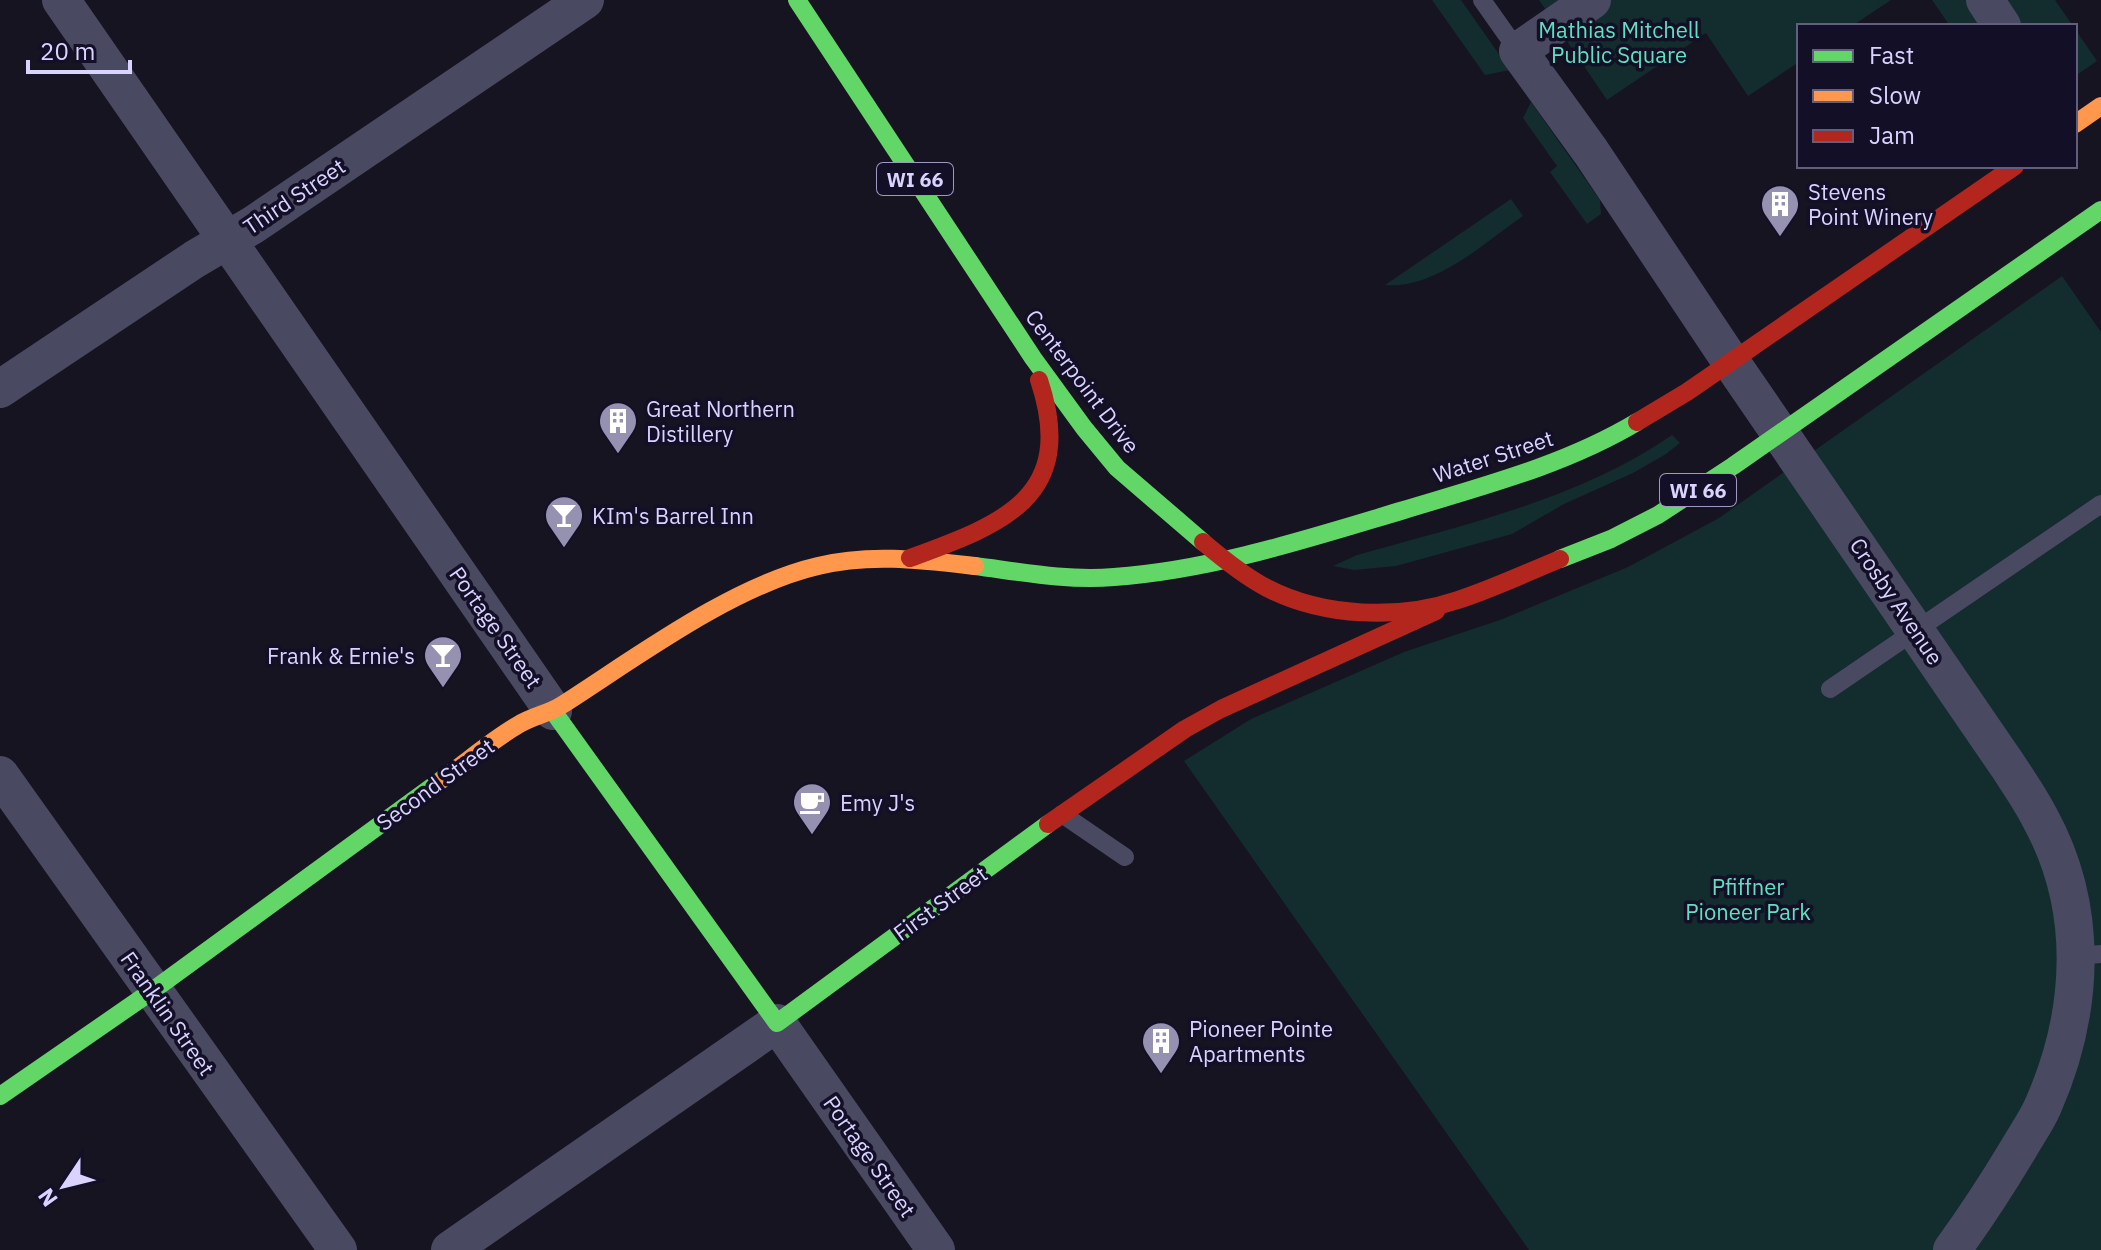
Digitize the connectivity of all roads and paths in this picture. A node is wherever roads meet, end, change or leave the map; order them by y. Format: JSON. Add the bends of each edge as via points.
{"nodes":[{"id":1,"x":61,"y":0,"type":"edge"},
{"id":2,"x":585,"y":0,"type":"edge"},
{"id":3,"x":797,"y":0,"type":"edge"},
{"id":4,"x":1482,"y":0,"type":"edge"},
{"id":5,"x":1592,"y":0,"type":"edge"},
{"id":6,"x":1985,"y":0,"type":"edge"},
{"id":7,"x":2001,"y":24,"type":"edge"},
{"id":8,"x":1518,"y":51,"type":"junction"},
{"id":9,"x":2101,"y":106,"type":"edge"},
{"id":10,"x":2077,"y":123,"type":"edge"},
{"id":11,"x":2012,"y":168,"type":"edge"},
{"id":12,"x":2101,"y":210,"type":"edge"},
{"id":13,"x":229,"y":239,"type":"junction"},
{"id":14,"x":1033,"y":358,"type":"junction"},
{"id":15,"x":1731,"y":362,"type":"junction"},
{"id":16,"x":0,"y":389,"type":"edge"},
{"id":17,"x":1781,"y":433,"type":"junction"},
{"id":18,"x":2101,"y":504,"type":"edge"},
{"id":19,"x":910,"y":558,"type":"junction"},
{"id":20,"x":1224,"y":560,"type":"junction"},
{"id":21,"x":1456,"y":601,"type":"junction"},
{"id":22,"x":1918,"y":631,"type":"junction"},
{"id":23,"x":1830,"y":689,"type":"dead end"},
{"id":24,"x":553,"y":711,"type":"junction"},
{"id":25,"x":0,"y":775,"type":"edge"},
{"id":26,"x":1062,"y":814,"type":"junction"},
{"id":27,"x":1125,"y":857,"type":"dead end"},
{"id":28,"x":2089,"y":955,"type":"edge"},
{"id":29,"x":152,"y":991,"type":"junction"},
{"id":30,"x":777,"y":1023,"type":"junction"},
{"id":31,"x":0,"y":1096,"type":"edge"},
{"id":32,"x":338,"y":1250,"type":"edge"},
{"id":33,"x":450,"y":1250,"type":"edge"},
{"id":34,"x":936,"y":1250,"type":"edge"},
{"id":35,"x":1952,"y":1250,"type":"edge"}],
"edges":[{"from":1,"to":13,"type":"street","name":"Portage Street"},
{"from":2,"to":13,"type":"street","name":"Third Street"},
{"from":3,"to":14,"type":"street","name":"Centerpoint Drive","number":"WI 66"},
{"from":4,"to":8,"type":"lane","name":"Crosby Avenue"},
{"from":5,"to":8,"type":"street"},
{"from":6,"to":7,"type":"street"},
{"from":8,"to":15,"type":"street","name":"Crosby Avenue"},
{"from":9,"to":10,"type":"street"},
{"from":11,"to":15,"type":"street","name":"Water Street"},
{"from":12,"to":17,"type":"street","number":"WI 66"},
{"from":13,"to":16,"type":"street","name":"Third Street"},
{"from":13,"to":24,"type":"street","name":"Portage Street"},
{"from":14,"to":19,"type":"street","via":[[1051,426],[1051,448],[1034,490],[1005,519]]},
{"from":14,"to":20,"type":"street","name":"Centerpoint Drive","number":"WI 66","via":[[1117,468]]},
{"from":15,"to":17,"type":"street","name":"Crosby Avenue"},
{"from":15,"to":20,"type":"street","name":"Water Street","via":[[1617,434],[1570,456]]},
{"from":17,"to":21,"type":"street","number":"WI 66","via":[[1658,515]]},
{"from":17,"to":22,"type":"street","name":"Crosby Avenue"},
{"from":18,"to":22,"type":"lane"},
{"from":19,"to":20,"type":"street","name":"Water Street","via":[[1077,578]]},
{"from":19,"to":24,"type":"street","name":"Second Street","via":[[816,566],[752,590],[685,626]]},
{"from":20,"to":21,"type":"street","name":"Centerpoint Drive","number":"WI 66","via":[[1268,589],[1323,608],[1394,613]]},
{"from":21,"to":26,"type":"street","name":"First Street","via":[[1221,709]]},
{"from":22,"to":23,"type":"lane"},
{"from":22,"to":28,"type":"street","name":"Crosby Avenue","via":[[2041,819],[2057,855],[2076,932]]},
{"from":24,"to":29,"type":"street","name":"Second Street","via":[[516,725]]},
{"from":24,"to":30,"type":"street","name":"Portage Street"},
{"from":25,"to":29,"type":"street","name":"Franklin Street"},
{"from":26,"to":27,"type":"lane"},
{"from":26,"to":30,"type":"street","name":"First Street"},
{"from":28,"to":35,"type":"street","name":"Crosby Avenue","via":[[2077,976],[2071,1024],[2042,1108]]},
{"from":29,"to":31,"type":"street","name":"Second Street"},
{"from":29,"to":32,"type":"street","name":"Franklin Street"},
{"from":30,"to":33,"type":"street","name":"First Street"},
{"from":30,"to":34,"type":"street","name":"Portage Street"}]}
